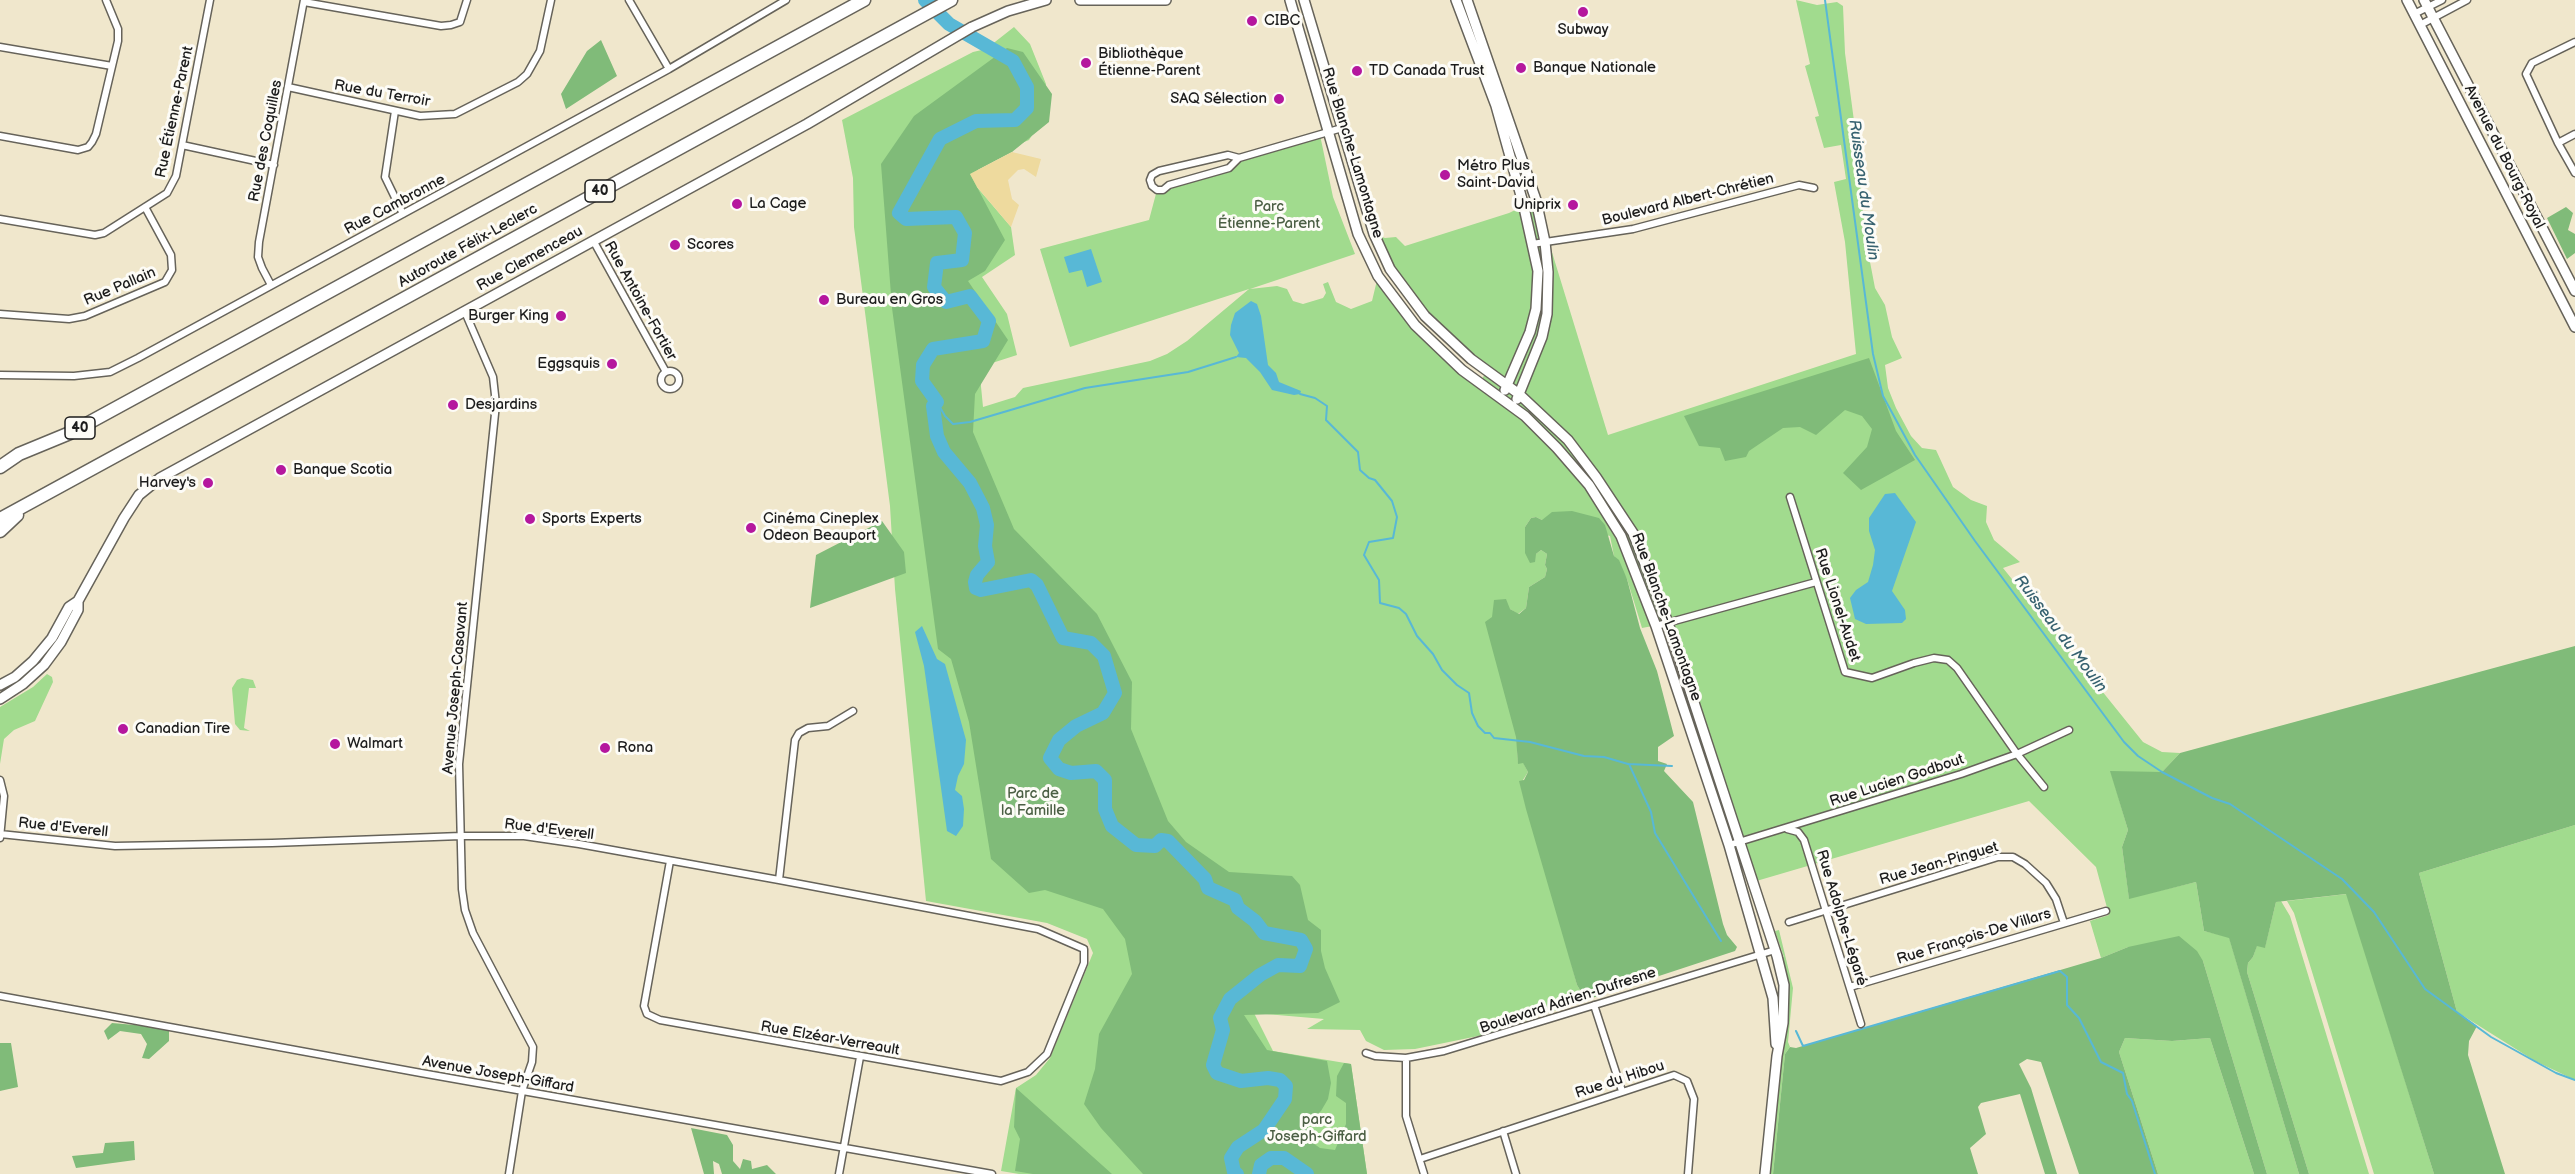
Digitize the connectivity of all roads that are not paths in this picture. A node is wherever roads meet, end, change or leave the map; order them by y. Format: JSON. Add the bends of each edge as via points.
{"nodes":[{"id":1,"x":106,"y":0,"type":"edge"},
{"id":2,"x":210,"y":0,"type":"edge"},
{"id":3,"x":467,"y":0,"type":"edge"},
{"id":4,"x":551,"y":0,"type":"edge"},
{"id":5,"x":629,"y":0,"type":"edge"},
{"id":6,"x":786,"y":0,"type":"edge"},
{"id":7,"x":864,"y":0,"type":"edge"},
{"id":8,"x":1046,"y":0,"type":"edge"},
{"id":9,"x":1080,"y":0,"type":"edge"},
{"id":10,"x":1166,"y":0,"type":"edge"},
{"id":11,"x":1290,"y":0,"type":"edge"},
{"id":12,"x":1304,"y":0,"type":"edge"},
{"id":13,"x":1456,"y":0,"type":"edge"},
{"id":14,"x":1467,"y":0,"type":"edge"},
{"id":15,"x":2407,"y":0,"type":"edge"},
{"id":16,"x":2442,"y":0,"type":"edge"},
{"id":17,"x":2467,"y":0,"type":"edge"},
{"id":18,"x":304,"y":1,"type":"edge"},
{"id":19,"x":948,"y":1,"type":"edge"},
{"id":20,"x":2426,"y":4,"type":"edge"},
{"id":21,"x":2414,"y":14,"type":"junction"},
{"id":22,"x":2433,"y":17,"type":"junction"},
{"id":23,"x":2420,"y":25,"type":"junction"},
{"id":24,"x":2575,"y":42,"type":"edge"},
{"id":25,"x":0,"y":47,"type":"edge"},
{"id":26,"x":112,"y":66,"type":"junction"},
{"id":27,"x":669,"y":69,"type":"junction"},
{"id":28,"x":288,"y":87,"type":"junction"},
{"id":29,"x":395,"y":111,"type":"junction"},
{"id":30,"x":1342,"y":128,"type":"junction"},
{"id":31,"x":1329,"y":132,"type":"junction"},
{"id":32,"x":2575,"y":134,"type":"edge"},
{"id":33,"x":0,"y":136,"type":"edge"},
{"id":34,"x":2558,"y":143,"type":"junction"},
{"id":35,"x":182,"y":145,"type":"junction"},
{"id":36,"x":1239,"y":158,"type":"junction"},
{"id":37,"x":274,"y":165,"type":"junction"},
{"id":38,"x":2575,"y":173,"type":"edge"},
{"id":39,"x":1814,"y":188,"type":"dead end"},
{"id":40,"x":144,"y":207,"type":"junction"},
{"id":41,"x":403,"y":214,"type":"junction"},
{"id":42,"x":0,"y":219,"type":"edge"},
{"id":43,"x":594,"y":242,"type":"junction"},
{"id":44,"x":1545,"y":242,"type":"junction"},
{"id":45,"x":1532,"y":244,"type":"junction"},
{"id":46,"x":272,"y":285,"type":"junction"},
{"id":47,"x":2575,"y":291,"type":"edge"},
{"id":48,"x":465,"y":312,"type":"junction"},
{"id":49,"x":0,"y":314,"type":"edge"},
{"id":50,"x":2575,"y":327,"type":"edge"},
{"id":51,"x":666,"y":372,"type":"dead end"},
{"id":52,"x":0,"y":375,"type":"edge"},
{"id":53,"x":1507,"y":385,"type":"junction"},
{"id":54,"x":1519,"y":394,"type":"junction"},
{"id":55,"x":1501,"y":398,"type":"junction"},
{"id":56,"x":1513,"y":407,"type":"junction"},
{"id":57,"x":19,"y":454,"type":"junction"},
{"id":58,"x":0,"y":460,"type":"edge"},
{"id":59,"x":0,"y":467,"type":"edge"},
{"id":60,"x":1790,"y":497,"type":"dead end"},
{"id":61,"x":29,"y":503,"type":"junction"},
{"id":62,"x":0,"y":519,"type":"edge"},
{"id":63,"x":0,"y":531,"type":"edge"},
{"id":64,"x":1816,"y":582,"type":"junction"},
{"id":65,"x":78,"y":601,"type":"junction"},
{"id":66,"x":1668,"y":623,"type":"junction"},
{"id":67,"x":1656,"y":626,"type":"junction"},
{"id":68,"x":0,"y":685,"type":"edge"},
{"id":69,"x":0,"y":699,"type":"edge"},
{"id":70,"x":853,"y":711,"type":"dead end"},
{"id":71,"x":2069,"y":730,"type":"dead end"},
{"id":72,"x":2017,"y":754,"type":"junction"},
{"id":73,"x":0,"y":780,"type":"edge"},
{"id":74,"x":2044,"y":787,"type":"dead end"},
{"id":75,"x":1786,"y":829,"type":"junction"},
{"id":76,"x":0,"y":834,"type":"edge"},
{"id":77,"x":461,"y":836,"type":"junction"},
{"id":78,"x":0,"y":838,"type":"edge"},
{"id":79,"x":1740,"y":841,"type":"junction"},
{"id":80,"x":1729,"y":845,"type":"junction"},
{"id":81,"x":670,"y":861,"type":"junction"},
{"id":82,"x":779,"y":880,"type":"junction"},
{"id":83,"x":1825,"y":910,"type":"junction"},
{"id":84,"x":2106,"y":911,"type":"dead end"},
{"id":85,"x":1789,"y":921,"type":"dead end"},
{"id":86,"x":2064,"y":923,"type":"junction"},
{"id":87,"x":1084,"y":949,"type":"joint"},
{"id":88,"x":1775,"y":950,"type":"junction"},
{"id":89,"x":1761,"y":954,"type":"junction"},
{"id":90,"x":1850,"y":987,"type":"junction"},
{"id":91,"x":0,"y":996,"type":"edge"},
{"id":92,"x":1594,"y":1005,"type":"junction"},
{"id":93,"x":1861,"y":1024,"type":"dead end"},
{"id":94,"x":1366,"y":1053,"type":"dead end"},
{"id":95,"x":1777,"y":1056,"type":"junction"},
{"id":96,"x":860,"y":1057,"type":"junction"},
{"id":97,"x":1406,"y":1058,"type":"junction"},
{"id":98,"x":1622,"y":1090,"type":"junction"},
{"id":99,"x":522,"y":1091,"type":"junction"},
{"id":100,"x":1503,"y":1131,"type":"junction"},
{"id":101,"x":843,"y":1148,"type":"junction"},
{"id":102,"x":1420,"y":1159,"type":"junction"},
{"id":103,"x":508,"y":1174,"type":"edge"},
{"id":104,"x":839,"y":1174,"type":"edge"},
{"id":105,"x":992,"y":1174,"type":"edge"},
{"id":106,"x":1424,"y":1174,"type":"edge"},
{"id":107,"x":1516,"y":1174,"type":"edge"},
{"id":108,"x":1688,"y":1174,"type":"edge"},
{"id":109,"x":1765,"y":1174,"type":"edge"}],
"edges":[{"from":1,"to":26,"type":"street","via":[[118,28]]},
{"from":2,"to":35,"type":"street","name":"Rue Étienne-Parent"},
{"from":3,"to":18,"type":"street","via":[[459,22],[441,26]]},
{"from":4,"to":29,"type":"street","name":"Rue du Terroir","via":[[540,51],[518,82],[455,114],[420,116]]},
{"from":5,"to":27,"type":"street"},
{"from":6,"to":27,"type":"street","name":"Rue Cambronne"},
{"from":7,"to":57,"type":"highway","name":"Autoroute Félix-Leclerc","number":"40","via":[[70,433]]},
{"from":8,"to":43,"type":"street","name":"Rue Clemenceau","via":[[972,27]]},
{"from":9,"to":10,"type":"street"},
{"from":11,"to":31,"type":"street","name":"Rue Blanche-Lamontagne"},
{"from":12,"to":30,"type":"street","name":"Rue Blanche-Lamontagne"},
{"from":13,"to":45,"type":"street","via":[[1496,106]]},
{"from":14,"to":44,"type":"street","via":[[1536,200]]},
{"from":15,"to":21,"type":"street","name":"Avenue du Bourg-Royal"},
{"from":16,"to":20,"type":"street"},
{"from":17,"to":22,"type":"street"},
{"from":18,"to":28,"type":"street","name":"Rue des Coquilles"},
{"from":19,"to":61,"type":"highway","name":"Autoroute Félix-Leclerc","number":"40"},
{"from":20,"to":21,"type":"street"},
{"from":20,"to":22,"type":"street","name":"Avenue du Bourg-Royal"},
{"from":21,"to":23,"type":"street","name":"Avenue du Bourg-Royal"},
{"from":22,"to":23,"type":"street"},
{"from":22,"to":47,"type":"street","name":"Avenue du Bourg-Royal"},
{"from":23,"to":50,"type":"street","name":"Avenue du Bourg-Royal"},
{"from":24,"to":34,"type":"street","via":[[2532,63],[2526,74]]},
{"from":25,"to":26,"type":"street"},
{"from":26,"to":33,"type":"street","via":[[96,134],[88,147],[78,150]]},
{"from":27,"to":41,"type":"street","name":"Rue Cambronne"},
{"from":28,"to":29,"type":"street","name":"Rue du Terroir"},
{"from":28,"to":37,"type":"street","name":"Rue des Coquilles"},
{"from":29,"to":41,"type":"street","via":[[385,177]]},
{"from":30,"to":31,"type":"street"},
{"from":30,"to":53,"type":"street","name":"Rue Blanche-Lamontagne","via":[[1374,234],[1390,269],[1425,316],[1471,359]]},
{"from":31,"to":36,"type":"street"},
{"from":31,"to":55,"type":"street","name":"Rue Blanche-Lamontagne","via":[[1358,234],[1378,276],[1414,325],[1462,370]]},
{"from":32,"to":34,"type":"street"},
{"from":34,"to":38,"type":"street"},
{"from":35,"to":37,"type":"street"},
{"from":35,"to":40,"type":"street","name":"Rue Étienne-Parent","via":[[172,186]]},
{"from":36,"to":36,"type":"street","via":[[1228,155],[1159,171],[1150,180],[1157,190],[1163,190],[1229,168]]},
{"from":37,"to":46,"type":"street","name":"Rue des Coquilles","via":[[258,257]]},
{"from":39,"to":44,"type":"street","name":"Boulevard Albert-Chrétien","via":[[1799,185],[1633,229]]},
{"from":40,"to":42,"type":"street","name":"Rue Étienne-Parent","via":[[95,235]]},
{"from":40,"to":49,"type":"street","name":"Rue Pallain","via":[[171,255],[172,270],[165,282],[85,316],[69,319]]},
{"from":41,"to":46,"type":"street","name":"Rue Cambronne"},
{"from":43,"to":48,"type":"street","name":"Rue Clemenceau"},
{"from":43,"to":51,"type":"street","name":"Rue Antoine-Fortier"},
{"from":44,"to":45,"type":"street","name":"Boulevard Albert-Chrétien"},
{"from":44,"to":54,"type":"street","via":[[1546,314],[1542,337]]},
{"from":45,"to":53,"type":"street","via":[[1538,271],[1536,309]]},
{"from":46,"to":52,"type":"street","name":"Rue Cambronne","via":[[110,372],[74,376]]},
{"from":48,"to":65,"type":"street","name":"Rue Clemenceau","via":[[160,478],[139,495]]},
{"from":48,"to":77,"type":"street","name":"Avenue Joseph-Casavant","via":[[491,371],[496,404],[461,736]]},
{"from":53,"to":54,"type":"street","name":"Rue Blanche-Lamontagne"},
{"from":53,"to":55,"type":"street"},
{"from":54,"to":56,"type":"street"},
{"from":54,"to":66,"type":"street","name":"Rue Blanche-Lamontagne","via":[[1568,440],[1633,533]]},
{"from":55,"to":56,"type":"street","name":"Rue Blanche-Lamontagne"},
{"from":56,"to":67,"type":"street","name":"Rue Blanche-Lamontagne","via":[[1557,448],[1588,485],[1621,536]]},
{"from":57,"to":58,"type":"highway"},
{"from":57,"to":59,"type":"highway","name":"Autoroute Félix-Leclerc","number":"40"},
{"from":60,"to":64,"type":"street","name":"Rue Lionel-Audet"},
{"from":61,"to":62,"type":"highway","name":"Autoroute Félix-Leclerc","number":"40"},
{"from":61,"to":63,"type":"highway"},
{"from":64,"to":66,"type":"street"},
{"from":64,"to":72,"type":"street","name":"Rue Lionel-Audet","via":[[1845,672],[1872,678],[1935,658],[1948,660]]},
{"from":65,"to":68,"type":"street","name":"Rue Clemenceau","via":[[69,607],[52,638],[33,661]]},
{"from":65,"to":69,"type":"street","name":"Rue Clemenceau","via":[[78,610],[44,665]]},
{"from":66,"to":67,"type":"street"},
{"from":66,"to":79,"type":"street","name":"Rue Blanche-Lamontagne"},
{"from":67,"to":80,"type":"street","name":"Rue Blanche-Lamontagne"},
{"from":70,"to":82,"type":"street","via":[[828,726],[808,728],[795,740]]},
{"from":71,"to":72,"type":"street","name":"Rue Lucien Godbout"},
{"from":72,"to":74,"type":"street","name":"Rue Lionel-Audet"},
{"from":72,"to":75,"type":"street","name":"Rue Lucien Godbout"},
{"from":73,"to":76,"type":"street","via":[[4,796]]},
{"from":75,"to":79,"type":"street","name":"Rue Lucien Godbout"},
{"from":75,"to":83,"type":"street","name":"Rue Adolphe-Légaré","via":[[1798,832],[1804,840]]},
{"from":76,"to":77,"type":"street","name":"Rue d'Everell","via":[[115,846]]},
{"from":76,"to":78,"type":"street"},
{"from":77,"to":81,"type":"street","name":"Rue d'Everell","via":[[524,836]]},
{"from":77,"to":99,"type":"street","name":"Avenue Joseph-Casavant","via":[[465,910],[473,933],[533,1047]]},
{"from":79,"to":80,"type":"street","name":"Rue Lucien Godbout"},
{"from":79,"to":88,"type":"street","name":"Rue Blanche-Lamontagne"},
{"from":80,"to":89,"type":"street","name":"Rue Blanche-Lamontagne"},
{"from":81,"to":82,"type":"street","name":"Rue d'Everell"},
{"from":81,"to":96,"type":"street","name":"Rue Elzéar-Verreault","via":[[645,992],[647,1014],[660,1020]]},
{"from":82,"to":87,"type":"street","name":"Rue d'Everell","via":[[1038,929]]},
{"from":83,"to":85,"type":"street","name":"Rue Jean-Pinguet"},
{"from":83,"to":86,"type":"street","name":"Rue Jean-Pinguet","via":[[1998,856],[2013,857],[2046,883]]},
{"from":83,"to":90,"type":"street","name":"Rue Adolphe-Légaré"},
{"from":84,"to":86,"type":"street","name":"Rue François-De Villars"},
{"from":86,"to":90,"type":"street","name":"Rue François-De Villars"},
{"from":87,"to":96,"type":"street","name":"Rue Elzéar-Verreault","via":[[1084,963],[1047,1054],[1018,1076],[1001,1081]]},
{"from":88,"to":89,"type":"street","name":"Boulevard Adrien-Dufresne"},
{"from":88,"to":95,"type":"street","name":"Rue Blanche-Lamontagne","via":[[1784,985]]},
{"from":89,"to":92,"type":"street","name":"Boulevard Adrien-Dufresne"},
{"from":89,"to":95,"type":"street","name":"Rue Blanche-Lamontagne","via":[[1773,998]]},
{"from":90,"to":93,"type":"street","name":"Rue Adolphe-Légaré"},
{"from":91,"to":99,"type":"street","name":"Avenue Joseph-Giffard"},
{"from":92,"to":97,"type":"street","name":"Boulevard Adrien-Dufresne","via":[[1484,1041]]},
{"from":92,"to":98,"type":"street"},
{"from":94,"to":97,"type":"street","name":"Boulevard Adrien-Dufresne"},
{"from":95,"to":109,"type":"street","name":"Rue Blanche-Lamontagne"},
{"from":96,"to":101,"type":"street"},
{"from":97,"to":102,"type":"street","via":[[1406,1116]]},
{"from":98,"to":100,"type":"street","name":"Rue du Hibou"},
{"from":98,"to":108,"type":"street","name":"Rue du Hibou","via":[[1674,1075],[1687,1082],[1695,1111]]},
{"from":99,"to":101,"type":"street","name":"Avenue Joseph-Giffard"},
{"from":99,"to":103,"type":"street","name":"Avenue Joseph-Casavant"},
{"from":100,"to":102,"type":"street","name":"Rue du Hibou"},
{"from":100,"to":107,"type":"street"},
{"from":101,"to":104,"type":"street"},
{"from":101,"to":105,"type":"street","name":"Avenue Joseph-Giffard"},
{"from":102,"to":106,"type":"street"}]}
